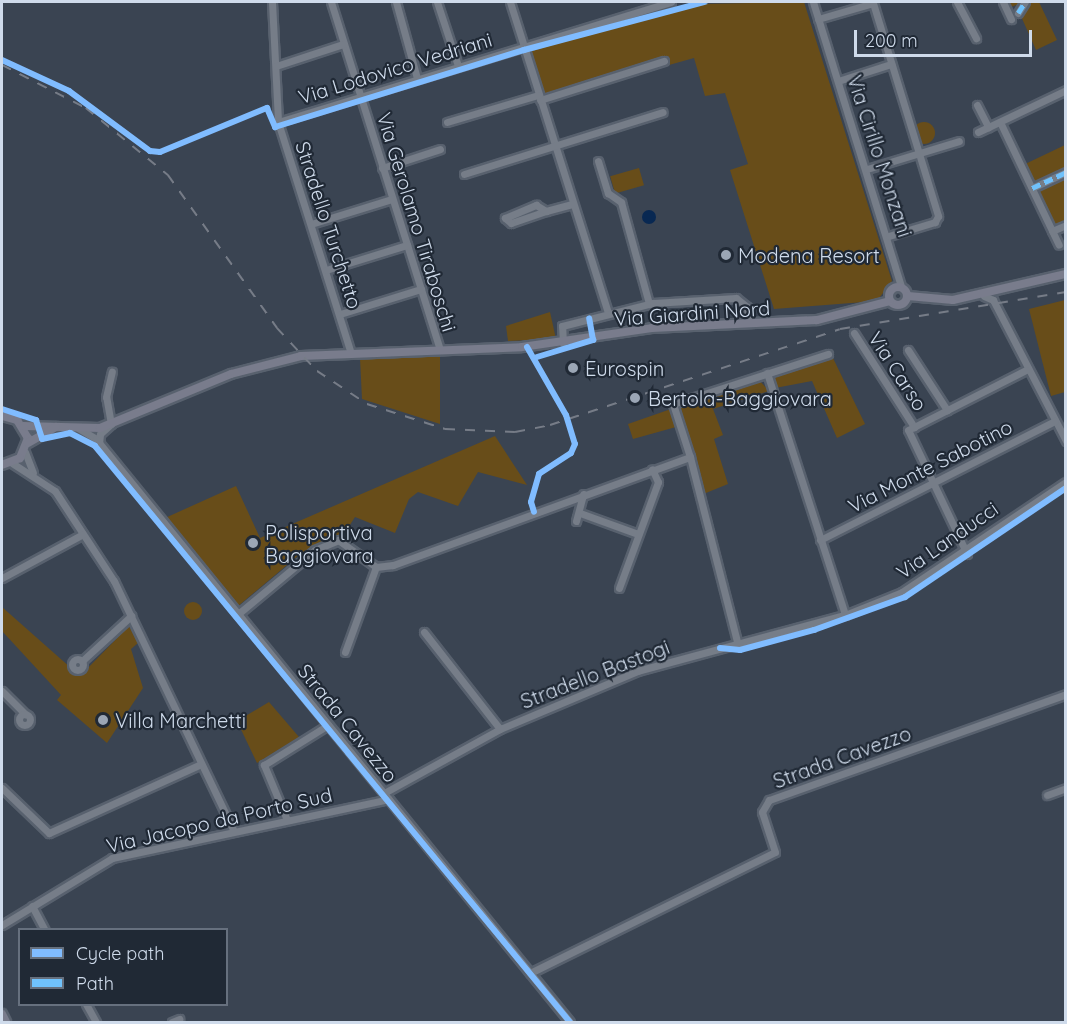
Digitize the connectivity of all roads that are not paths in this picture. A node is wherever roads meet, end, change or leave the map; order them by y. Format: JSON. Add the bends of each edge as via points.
{"nodes":[{"id":1,"x":272,"y":2,"type":"edge"},
{"id":2,"x":331,"y":2,"type":"edge"},
{"id":3,"x":396,"y":2,"type":"edge"},
{"id":4,"x":437,"y":2,"type":"edge"},
{"id":5,"x":510,"y":2,"type":"edge"},
{"id":6,"x":671,"y":2,"type":"edge"},
{"id":7,"x":813,"y":2,"type":"edge"},
{"id":8,"x":957,"y":2,"type":"edge"},
{"id":9,"x":1003,"y":2,"type":"edge"},
{"id":10,"x":1025,"y":2,"type":"edge"},
{"id":11,"x":1018,"y":13,"type":"dead end"},
{"id":12,"x":818,"y":19,"type":"junction"},
{"id":13,"x":1011,"y":19,"type":"dead end"},
{"id":14,"x":976,"y":38,"type":"dead end"},
{"id":15,"x":343,"y":44,"type":"junction"},
{"id":16,"x":522,"y":46,"type":"junction"},
{"id":17,"x":664,"y":61,"type":"dead end"},
{"id":18,"x":891,"y":64,"type":"junction"},
{"id":19,"x":276,"y":66,"type":"junction"},
{"id":20,"x":458,"y":66,"type":"junction"},
{"id":21,"x":417,"y":78,"type":"junction"},
{"id":22,"x":838,"y":81,"type":"junction"},
{"id":23,"x":1065,"y":90,"type":"edge"},
{"id":24,"x":361,"y":96,"type":"junction"},
{"id":25,"x":539,"y":98,"type":"junction"},
{"id":26,"x":977,"y":105,"type":"dead end"},
{"id":27,"x":663,"y":112,"type":"dead end"},
{"id":28,"x":278,"y":122,"type":"junction"},
{"id":29,"x":447,"y":122,"type":"dead end"},
{"id":30,"x":1000,"y":122,"type":"junction"},
{"id":31,"x":988,"y":127,"type":"junction"},
{"id":32,"x":978,"y":132,"type":"dead end"},
{"id":33,"x":959,"y":141,"type":"dead end"},
{"id":34,"x":554,"y":146,"type":"junction"},
{"id":35,"x":441,"y":148,"type":"dead end"},
{"id":36,"x":918,"y":153,"type":"junction"},
{"id":37,"x":598,"y":161,"type":"dead end"},
{"id":38,"x":382,"y":168,"type":"junction"},
{"id":39,"x":867,"y":169,"type":"junction"},
{"id":40,"x":1065,"y":172,"type":"edge"},
{"id":41,"x":464,"y":174,"type":"dead end"},
{"id":42,"x":1032,"y":188,"type":"junction"},
{"id":43,"x":392,"y":199,"type":"junction"},
{"id":44,"x":573,"y":204,"type":"junction"},
{"id":45,"x":546,"y":211,"type":"junction"},
{"id":46,"x":311,"y":224,"type":"junction"},
{"id":47,"x":1065,"y":225,"type":"edge"},
{"id":48,"x":1052,"y":231,"type":"junction"},
{"id":49,"x":889,"y":236,"type":"junction"},
{"id":50,"x":406,"y":244,"type":"junction"},
{"id":51,"x":1059,"y":245,"type":"dead end"},
{"id":52,"x":326,"y":270,"type":"junction"},
{"id":53,"x":1065,"y":274,"type":"edge"},
{"id":54,"x":901,"y":287,"type":"junction"},
{"id":55,"x":421,"y":289,"type":"junction"},
{"id":56,"x":908,"y":296,"type":"junction"},
{"id":57,"x":984,"y":296,"type":"junction"},
{"id":58,"x":890,"y":301,"type":"junction"},
{"id":59,"x":649,"y":303,"type":"junction"},
{"id":60,"x":608,"y":313,"type":"junction"},
{"id":61,"x":340,"y":314,"type":"junction"},
{"id":62,"x":749,"y":323,"type":"junction"},
{"id":63,"x":854,"y":333,"type":"dead end"},
{"id":64,"x":562,"y":343,"type":"junction"},
{"id":65,"x":440,"y":349,"type":"junction"},
{"id":66,"x":908,"y":350,"type":"dead end"},
{"id":67,"x":350,"y":351,"type":"junction"},
{"id":68,"x":828,"y":354,"type":"dead end"},
{"id":69,"x":1026,"y":370,"type":"junction"},
{"id":70,"x":112,"y":372,"type":"dead end"},
{"id":71,"x":767,"y":373,"type":"junction"},
{"id":72,"x":947,"y":410,"type":"junction"},
{"id":73,"x":2,"y":415,"type":"edge"},
{"id":74,"x":1055,"y":421,"type":"junction"},
{"id":75,"x":111,"y":424,"type":"junction"},
{"id":76,"x":23,"y":426,"type":"junction"},
{"id":77,"x":59,"y":426,"type":"junction"},
{"id":78,"x":76,"y":426,"type":"junction"},
{"id":79,"x":911,"y":428,"type":"junction"},
{"id":80,"x":1065,"y":441,"type":"edge"},
{"id":81,"x":99,"y":444,"type":"junction"},
{"id":82,"x":26,"y":447,"type":"junction"},
{"id":83,"x":690,"y":457,"type":"junction"},
{"id":84,"x":12,"y":463,"type":"junction"},
{"id":85,"x":2,"y":465,"type":"edge"},
{"id":86,"x":652,"y":469,"type":"junction"},
{"id":87,"x":42,"y":481,"type":"junction"},
{"id":88,"x":1065,"y":482,"type":"edge"},
{"id":89,"x":931,"y":483,"type":"junction"},
{"id":90,"x":583,"y":494,"type":"junction"},
{"id":91,"x":580,"y":513,"type":"junction"},
{"id":92,"x":576,"y":521,"type":"dead end"},
{"id":93,"x":83,"y":534,"type":"junction"},
{"id":94,"x":638,"y":534,"type":"junction"},
{"id":95,"x":820,"y":540,"type":"junction"},
{"id":96,"x":966,"y":552,"type":"junction"},
{"id":97,"x":376,"y":567,"type":"junction"},
{"id":98,"x":2,"y":578,"type":"edge"},
{"id":99,"x":619,"y":588,"type":"dead end"},
{"id":100,"x":238,"y":614,"type":"junction"},
{"id":101,"x":845,"y":615,"type":"junction"},
{"id":102,"x":131,"y":616,"type":"junction"},
{"id":103,"x":424,"y":632,"type":"dead end"},
{"id":104,"x":738,"y":645,"type":"junction"},
{"id":105,"x":345,"y":652,"type":"dead end"},
{"id":106,"x":82,"y":661,"type":"dead end"},
{"id":107,"x":2,"y":691,"type":"edge"},
{"id":108,"x":1065,"y":694,"type":"edge"},
{"id":109,"x":21,"y":713,"type":"dead end"},
{"id":110,"x":328,"y":725,"type":"junction"},
{"id":111,"x":500,"y":729,"type":"junction"},
{"id":112,"x":201,"y":764,"type":"junction"},
{"id":113,"x":2,"y":788,"type":"edge"},
{"id":114,"x":1065,"y":788,"type":"edge"},
{"id":115,"x":1047,"y":795,"type":"dead end"},
{"id":116,"x":386,"y":796,"type":"junction"},
{"id":117,"x":287,"y":820,"type":"junction"},
{"id":118,"x":234,"y":831,"type":"junction"},
{"id":119,"x":32,"y":906,"type":"junction"},
{"id":120,"x":2,"y":926,"type":"edge"},
{"id":121,"x":44,"y":928,"type":"edge"},
{"id":122,"x":530,"y":973,"type":"junction"},
{"id":123,"x":87,"y":1006,"type":"edge"},
{"id":124,"x":2,"y":1014,"type":"edge"},
{"id":125,"x":6,"y":1023,"type":"edge"},
{"id":126,"x":96,"y":1023,"type":"edge"},
{"id":127,"x":570,"y":1023,"type":"edge"}],
"edges":[{"from":1,"to":19,"type":"street","name":"Stradello Turchetto"},
{"from":2,"to":15,"type":"street","name":"Via Gerolamo Tiraboschi"},
{"from":3,"to":21,"type":"street"},
{"from":4,"to":20,"type":"street"},
{"from":5,"to":16,"type":"street"},
{"from":6,"to":16,"type":"street","name":"Via Lodovico Vedriani"},
{"from":7,"to":12,"type":"street","name":"Via Cirillo Monzani"},
{"from":8,"to":14,"type":"street"},
{"from":9,"to":13,"type":"street"},
{"from":10,"to":11,"type":"street"},
{"from":12,"to":18,"type":"street","via":[[873,3]]},
{"from":12,"to":22,"type":"street","name":"Via Cirillo Monzani"},
{"from":15,"to":19,"type":"street"},
{"from":15,"to":24,"type":"street","name":"Via Gerolamo Tiraboschi"},
{"from":16,"to":20,"type":"street","name":"Via Lodovico Vedriani"},
{"from":16,"to":25,"type":"street"},
{"from":17,"to":25,"type":"street"},
{"from":18,"to":22,"type":"street"},
{"from":18,"to":36,"type":"street"},
{"from":19,"to":28,"type":"street","name":"Stradello Turchetto"},
{"from":20,"to":21,"type":"street","name":"Via Lodovico Vedriani"},
{"from":21,"to":24,"type":"street","name":"Via Lodovico Vedriani"},
{"from":22,"to":39,"type":"street","name":"Via Cirillo Monzani"},
{"from":23,"to":30,"type":"street"},
{"from":24,"to":28,"type":"street","name":"Via Lodovico Vedriani"},
{"from":24,"to":38,"type":"street","name":"Via Gerolamo Tiraboschi"},
{"from":25,"to":29,"type":"street"},
{"from":25,"to":34,"type":"street"},
{"from":26,"to":31,"type":"street"},
{"from":27,"to":34,"type":"street"},
{"from":28,"to":46,"type":"street","name":"Stradello Turchetto"},
{"from":30,"to":31,"type":"street"},
{"from":30,"to":42,"type":"street"},
{"from":31,"to":32,"type":"street"},
{"from":33,"to":36,"type":"street"},
{"from":34,"to":41,"type":"street"},
{"from":34,"to":44,"type":"street"},
{"from":35,"to":38,"type":"street"},
{"from":36,"to":39,"type":"street"},
{"from":36,"to":49,"type":"street","via":[[938,219]]},
{"from":37,"to":59,"type":"street","via":[[608,194],[621,202]]},
{"from":38,"to":43,"type":"street","name":"Via Gerolamo Tiraboschi"},
{"from":39,"to":49,"type":"street","name":"Via Cirillo Monzani"},
{"from":40,"to":42,"type":"street"},
{"from":42,"to":48,"type":"street"},
{"from":43,"to":46,"type":"street"},
{"from":43,"to":50,"type":"street","name":"Via Gerolamo Tiraboschi"},
{"from":44,"to":45,"type":"street"},
{"from":44,"to":60,"type":"street"},
{"from":45,"to":45,"type":"street","via":[[536,205],[505,218],[511,223]]},
{"from":46,"to":52,"type":"street","name":"Stradello Turchetto"},
{"from":47,"to":48,"type":"street"},
{"from":48,"to":51,"type":"street"},
{"from":49,"to":54,"type":"street","name":"Via Cirillo Monzani"},
{"from":50,"to":52,"type":"street"},
{"from":50,"to":55,"type":"street","name":"Via Gerolamo Tiraboschi"},
{"from":52,"to":61,"type":"street","name":"Stradello Turchetto"},
{"from":53,"to":57,"type":"main road","name":"Via Giardini Nord"},
{"from":54,"to":56,"type":"main road"},
{"from":54,"to":58,"type":"main road","via":[[890,292]]},
{"from":55,"to":61,"type":"street"},
{"from":55,"to":65,"type":"street","name":"Via Gerolamo Tiraboschi"},
{"from":56,"to":57,"type":"main road","name":"Via Giardini Nord","via":[[953,300]]},
{"from":56,"to":58,"type":"main road","name":"Via Giardini Nord","via":[[902,305]]},
{"from":57,"to":69,"type":"street","via":[[998,311]]},
{"from":58,"to":62,"type":"main road","name":"Via Giardini Nord","via":[[850,316]]},
{"from":59,"to":60,"type":"street"},
{"from":59,"to":62,"type":"street","via":[[736,298],[747,307]]},
{"from":60,"to":64,"type":"street","via":[[562,326]]},
{"from":61,"to":67,"type":"street","name":"Stradello Turchetto"},
{"from":62,"to":64,"type":"main road","name":"Via Giardini Nord","via":[[652,328]]},
{"from":63,"to":79,"type":"street","name":"Via Carso"},
{"from":64,"to":65,"type":"main road","name":"Via Giardini Nord"},
{"from":65,"to":67,"type":"main road","name":"Via Giardini Nord"},
{"from":66,"to":72,"type":"street"},
{"from":67,"to":75,"type":"main road","name":"Via Giardini Nord","via":[[250,369]]},
{"from":68,"to":71,"type":"street"},
{"from":69,"to":72,"type":"street"},
{"from":69,"to":74,"type":"street"},
{"from":70,"to":75,"type":"street","via":[[106,397]]},
{"from":71,"to":83,"type":"street","via":[[673,404]]},
{"from":71,"to":95,"type":"street"},
{"from":72,"to":79,"type":"street"},
{"from":73,"to":76,"type":"main road"},
{"from":74,"to":80,"type":"street"},
{"from":74,"to":89,"type":"street","name":"Via Monte Sabotino"},
{"from":75,"to":78,"type":"main road","name":"Via Giardini Nord"},
{"from":75,"to":81,"type":"street","via":[[100,434]]},
{"from":76,"to":77,"type":"main road","name":"Via Giardini Nord"},
{"from":76,"to":82,"type":"main road"},
{"from":77,"to":78,"type":"main road","name":"Via Giardini Nord"},
{"from":77,"to":82,"type":"main road"},
{"from":78,"to":81,"type":"street","name":"Strada Cavezzo"},
{"from":79,"to":89,"type":"street","name":"Via Carso"},
{"from":81,"to":100,"type":"street","name":"Strada Cavezzo"},
{"from":82,"to":84,"type":"main road"},
{"from":82,"to":87,"type":"street","via":[[28,467]]},
{"from":83,"to":86,"type":"street"},
{"from":83,"to":104,"type":"street"},
{"from":84,"to":85,"type":"main road"},
{"from":84,"to":87,"type":"street"},
{"from":86,"to":90,"type":"street"},
{"from":86,"to":94,"type":"street","via":[[658,482]]},
{"from":87,"to":93,"type":"street","via":[[55,491]]},
{"from":88,"to":96,"type":"street","name":"Via Landucci"},
{"from":89,"to":95,"type":"street","name":"Via Monte Sabotino"},
{"from":89,"to":96,"type":"street","name":"Via Carso"},
{"from":90,"to":91,"type":"street"},
{"from":90,"to":97,"type":"street"},
{"from":91,"to":92,"type":"street"},
{"from":91,"to":94,"type":"street"},
{"from":93,"to":98,"type":"street"},
{"from":93,"to":102,"type":"street"},
{"from":94,"to":99,"type":"street"},
{"from":95,"to":101,"type":"street"},
{"from":96,"to":101,"type":"street","name":"Via Landucci","via":[[924,580]]},
{"from":97,"to":100,"type":"street","via":[[338,540],[315,550]]},
{"from":97,"to":105,"type":"street"},
{"from":100,"to":110,"type":"street","name":"Strada Cavezzo"},
{"from":101,"to":104,"type":"street","name":"Via Landucci"},
{"from":102,"to":106,"type":"street"},
{"from":102,"to":112,"type":"street"},
{"from":103,"to":111,"type":"street"},
{"from":104,"to":111,"type":"street","name":"Stradello Bastogi","via":[[637,671]]},
{"from":107,"to":109,"type":"street"},
{"from":108,"to":122,"type":"street","name":"Strada Cavezzo","via":[[769,800],[762,812],[775,852]]},
{"from":110,"to":116,"type":"street","name":"Strada Cavezzo"},
{"from":110,"to":117,"type":"street","via":[[264,765]]},
{"from":111,"to":116,"type":"street","name":"Stradello Bastogi"},
{"from":112,"to":113,"type":"street","via":[[49,833]]},
{"from":112,"to":118,"type":"street"},
{"from":114,"to":115,"type":"street"},
{"from":116,"to":117,"type":"street","name":"Via Jacopo da Porto Sud"},
{"from":116,"to":122,"type":"street","name":"Strada Cavezzo"},
{"from":117,"to":118,"type":"street","name":"Via Jacopo da Porto Sud"},
{"from":118,"to":119,"type":"street","name":"Via Jacopo da Porto Sud","via":[[112,858]]},
{"from":119,"to":120,"type":"street","name":"Via Jacopo da Porto Sud"},
{"from":119,"to":121,"type":"street"},
{"from":122,"to":127,"type":"street","name":"Strada Cavezzo"},
{"from":123,"to":126,"type":"street"},
{"from":124,"to":125,"type":"main road"}]}
